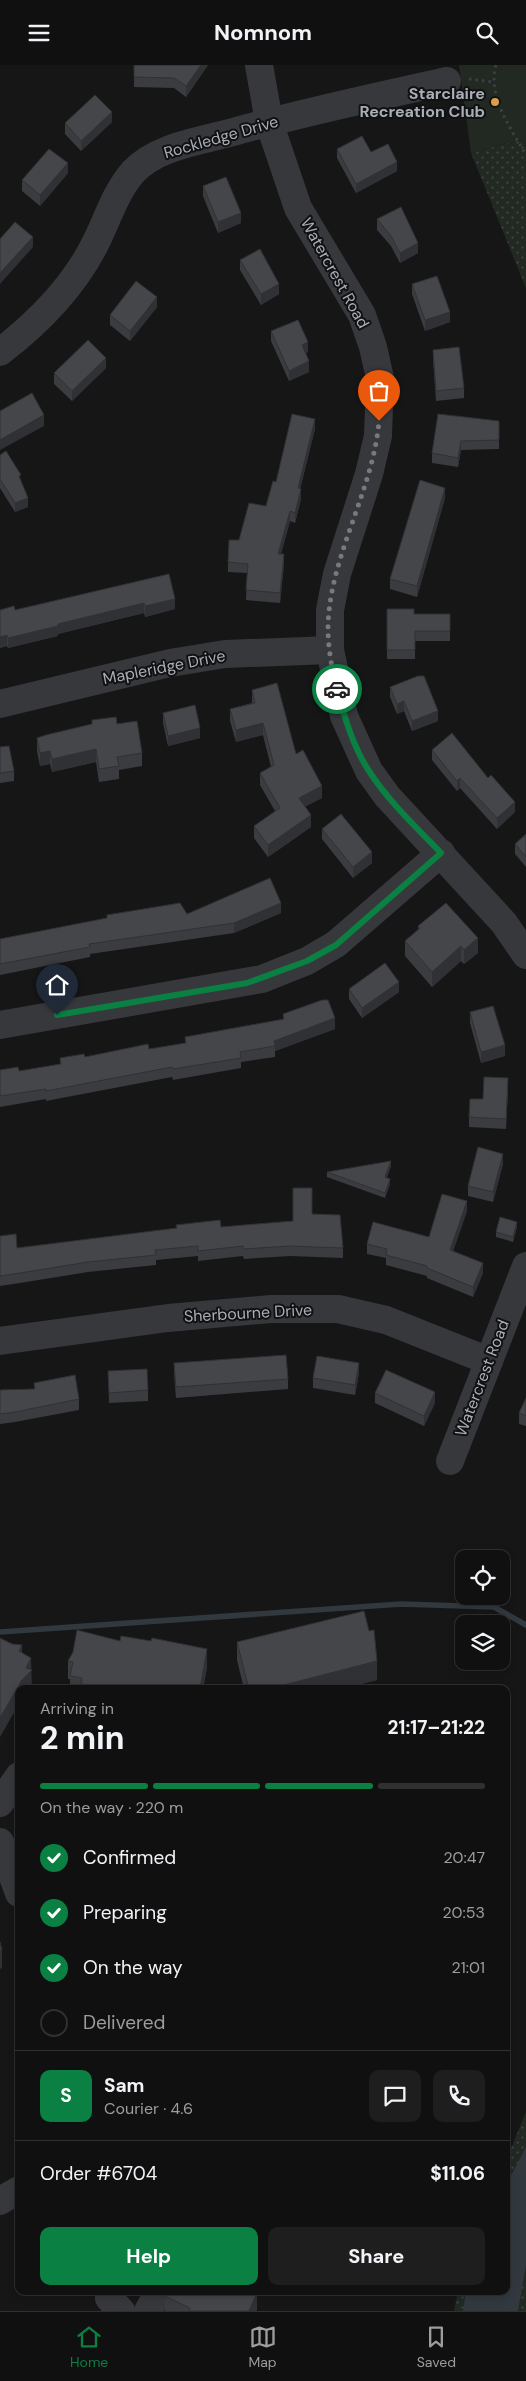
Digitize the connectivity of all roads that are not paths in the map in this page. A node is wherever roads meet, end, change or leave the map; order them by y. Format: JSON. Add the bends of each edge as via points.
{"nodes":[{"id":1,"x":259,"y":65,"type":"edge"},
{"id":2,"x":447,"y":81,"type":"dead end"},
{"id":3,"x":269,"y":122,"type":"junction"},
{"id":4,"x":0,"y":353,"type":"edge"},
{"id":5,"x":330,"y":650,"type":"junction"},
{"id":6,"x":0,"y":704,"type":"edge"},
{"id":7,"x":441,"y":853,"type":"junction"},
{"id":8,"x":526,"y":955,"type":"edge"},
{"id":9,"x":0,"y":1025,"type":"edge"},
{"id":10,"x":526,"y":1266,"type":"edge"},
{"id":11,"x":0,"y":1341,"type":"edge"},
{"id":12,"x":489,"y":1361,"type":"junction"},
{"id":13,"x":450,"y":1461,"type":"dead end"},
{"id":14,"x":15,"y":1782,"type":"edge"},
{"id":15,"x":0,"y":1803,"type":"edge"},
{"id":16,"x":0,"y":1842,"type":"edge"},
{"id":17,"x":15,"y":1882,"type":"edge"},
{"id":18,"x":109,"y":2295,"type":"edge"},
{"id":19,"x":157,"y":2295,"type":"edge"},
{"id":20,"x":121,"y":2311,"type":"edge"},
{"id":21,"x":148,"y":2311,"type":"edge"}],
"edges":[{"from":1,"to":3,"type":"street","name":"Watercrest Road"},
{"from":2,"to":3,"type":"street","name":"Rockledge Drive"},
{"from":3,"to":4,"type":"street","name":"Rockledge Drive","via":[[169,149],[148,159],[134,171],[120,189],[97,241],[69,287],[43,317]]},
{"from":3,"to":5,"type":"street","name":"Watercrest Road","via":[[298,208],[362,315],[380,378],[378,436],[337,574],[330,610]]},
{"from":5,"to":6,"type":"street","name":"Mapleridge Drive","via":[[225,654],[170,663]]},
{"from":5,"to":7,"type":"street","name":"Watercrest Road","via":[[344,716],[369,771],[387,796]]},
{"from":7,"to":8,"type":"street","name":"Watercrest Road","via":[[504,923]]},
{"from":7,"to":9,"type":"street","via":[[336,945],[262,979]]},
{"from":10,"to":12,"type":"street","name":"Watercrest Road"},
{"from":11,"to":12,"type":"street","name":"Sherbourne Drive","via":[[168,1318],[271,1309],[338,1309],[386,1320]]},
{"from":12,"to":13,"type":"street","name":"Watercrest Road"},
{"from":14,"to":15,"type":"street"},
{"from":16,"to":17,"type":"street"},
{"from":18,"to":20,"type":"street"},
{"from":19,"to":21,"type":"street"}]}
